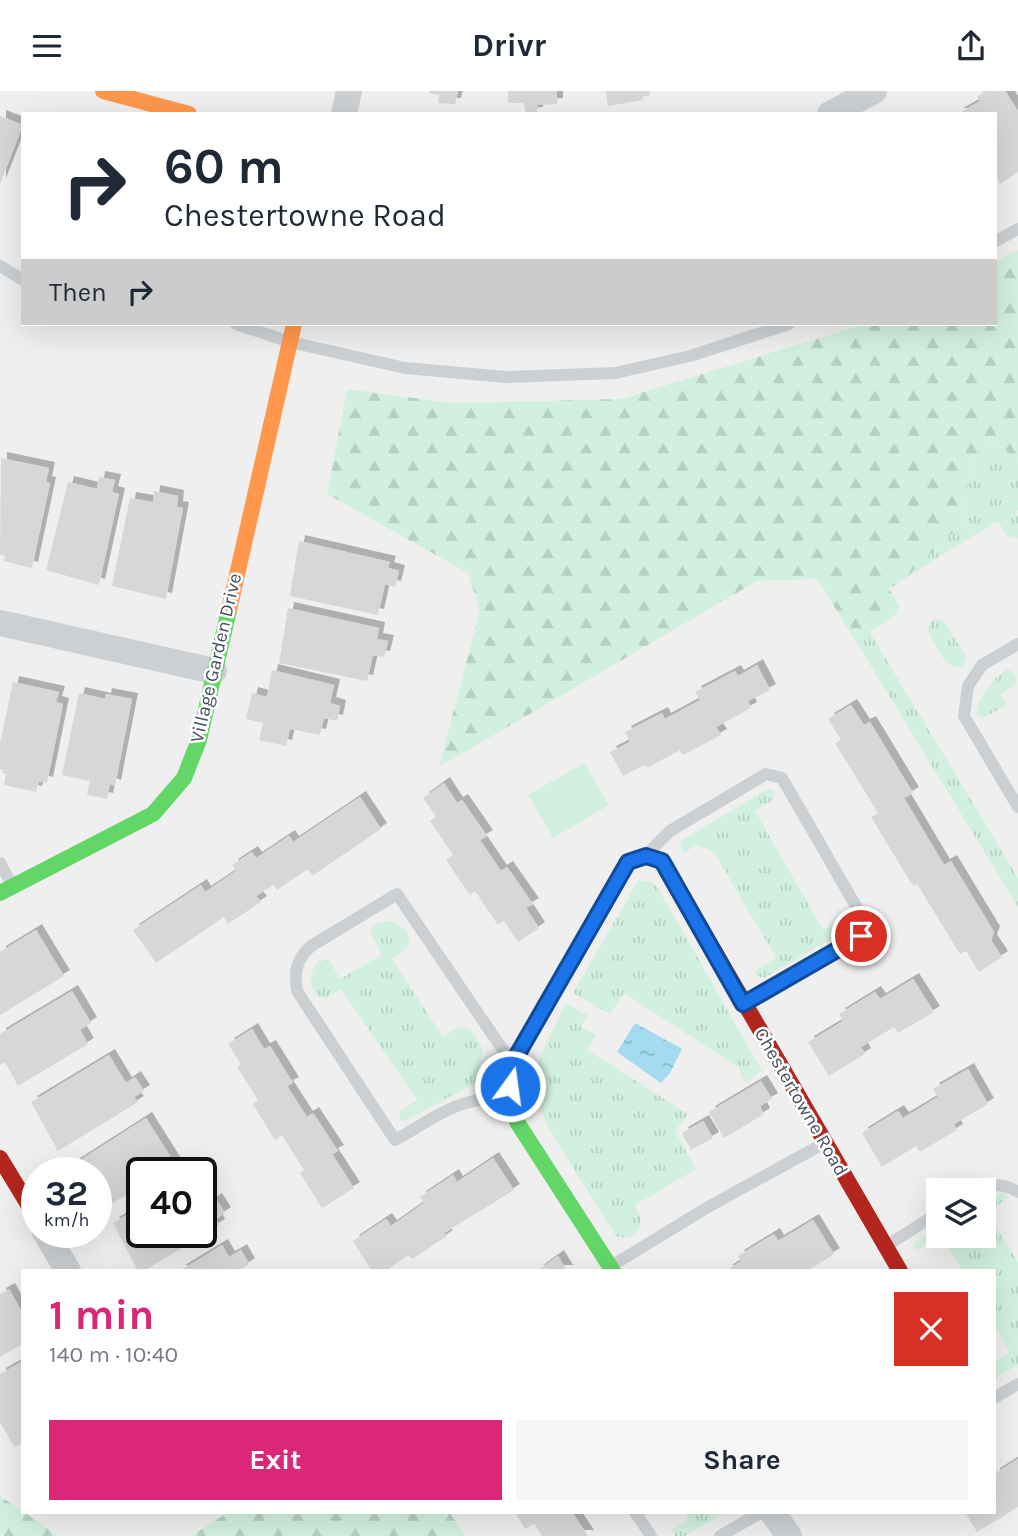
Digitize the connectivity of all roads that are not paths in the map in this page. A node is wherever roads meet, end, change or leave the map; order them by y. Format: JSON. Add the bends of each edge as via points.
{"nodes":[{"id":1,"x":103,"y":91,"type":"edge"},
{"id":2,"x":349,"y":91,"type":"edge"},
{"id":3,"x":874,"y":91,"type":"edge"},
{"id":4,"x":182,"y":112,"type":"edge"},
{"id":5,"x":344,"y":112,"type":"edge"},
{"id":6,"x":834,"y":112,"type":"edge"},
{"id":7,"x":1018,"y":229,"type":"edge"},
{"id":8,"x":997,"y":240,"type":"edge"},
{"id":9,"x":0,"y":266,"type":"edge"},
{"id":10,"x":21,"y":279,"type":"edge"},
{"id":11,"x":242,"y":326,"type":"edge"},
{"id":12,"x":294,"y":326,"type":"edge"},
{"id":13,"x":783,"y":326,"type":"edge"},
{"id":14,"x":290,"y":342,"type":"junction"},
{"id":15,"x":0,"y":623,"type":"edge"},
{"id":16,"x":1018,"y":644,"type":"edge"},
{"id":17,"x":214,"y":671,"type":"junction"},
{"id":18,"x":1018,"y":807,"type":"edge"},
{"id":19,"x":646,"y":856,"type":"junction"},
{"id":20,"x":0,"y":863,"type":"edge"},
{"id":21,"x":6,"y":890,"type":"edge"},
{"id":22,"x":743,"y":1004,"type":"junction"},
{"id":23,"x":513,"y":1065,"type":"junction"},
{"id":24,"x":512,"y":1101,"type":"junction"},
{"id":25,"x":825,"y":1143,"type":"junction"},
{"id":26,"x":0,"y":1158,"type":"edge"},
{"id":27,"x":996,"y":1184,"type":"edge"},
{"id":28,"x":1018,"y":1192,"type":"edge"},
{"id":29,"x":21,"y":1193,"type":"edge"},
{"id":30,"x":926,"y":1221,"type":"edge"},
{"id":31,"x":886,"y":1247,"type":"junction"},
{"id":32,"x":54,"y":1248,"type":"edge"},
{"id":33,"x":612,"y":1268,"type":"edge"},
{"id":34,"x":67,"y":1269,"type":"edge"},
{"id":35,"x":899,"y":1269,"type":"edge"},
{"id":36,"x":1018,"y":1384,"type":"edge"},
{"id":37,"x":996,"y":1397,"type":"edge"},
{"id":38,"x":636,"y":1514,"type":"edge"},
{"id":39,"x":766,"y":1514,"type":"edge"},
{"id":40,"x":772,"y":1514,"type":"edge"},
{"id":41,"x":651,"y":1536,"type":"edge"},
{"id":42,"x":720,"y":1536,"type":"edge"},
{"id":43,"x":789,"y":1536,"type":"edge"}],
"edges":[{"from":1,"to":4,"type":"street"},
{"from":2,"to":5,"type":"street"},
{"from":3,"to":6,"type":"street"},
{"from":7,"to":8,"type":"lane"},
{"from":9,"to":10,"type":"lane"},
{"from":11,"to":14,"type":"lane"},
{"from":12,"to":14,"type":"street","name":"Village Garden Drive"},
{"from":13,"to":14,"type":"lane","via":[[678,359],[615,373],[574,375],[506,377],[405,369]]},
{"from":14,"to":17,"type":"street","name":"Village Garden Drive"},
{"from":15,"to":17,"type":"street"},
{"from":16,"to":18,"type":"lane","via":[[982,665],[968,686],[964,716]]},
{"from":17,"to":21,"type":"street","name":"Village Garden Drive","via":[[199,740],[184,778],[153,814]]},
{"from":19,"to":22,"type":"street","name":"Chestertowne Road","via":[[662,861]]},
{"from":19,"to":22,"type":"lane","via":[[670,831],[766,774],[782,778],[864,921],[861,936]]},
{"from":19,"to":23,"type":"street","via":[[628,862]]},
{"from":20,"to":21,"type":"lane"},
{"from":22,"to":25,"type":"street","name":"Chestertowne Road"},
{"from":23,"to":24,"type":"street"},
{"from":23,"to":24,"type":"lane","via":[[397,894],[310,946],[300,957],[297,991],[396,1140],[465,1101]]},
{"from":24,"to":33,"type":"street","via":[[517,1122]]},
{"from":25,"to":31,"type":"street","name":"Chestertowne Road"},
{"from":25,"to":33,"type":"lane","via":[[708,1207]]},
{"from":26,"to":29,"type":"street"},
{"from":27,"to":28,"type":"lane"},
{"from":30,"to":31,"type":"lane"},
{"from":31,"to":35,"type":"street","name":"Chestertowne Road"},
{"from":32,"to":34,"type":"street"},
{"from":36,"to":37,"type":"lane"},
{"from":38,"to":41,"type":"lane"},
{"from":39,"to":42,"type":"lane"},
{"from":40,"to":43,"type":"street"}]}
